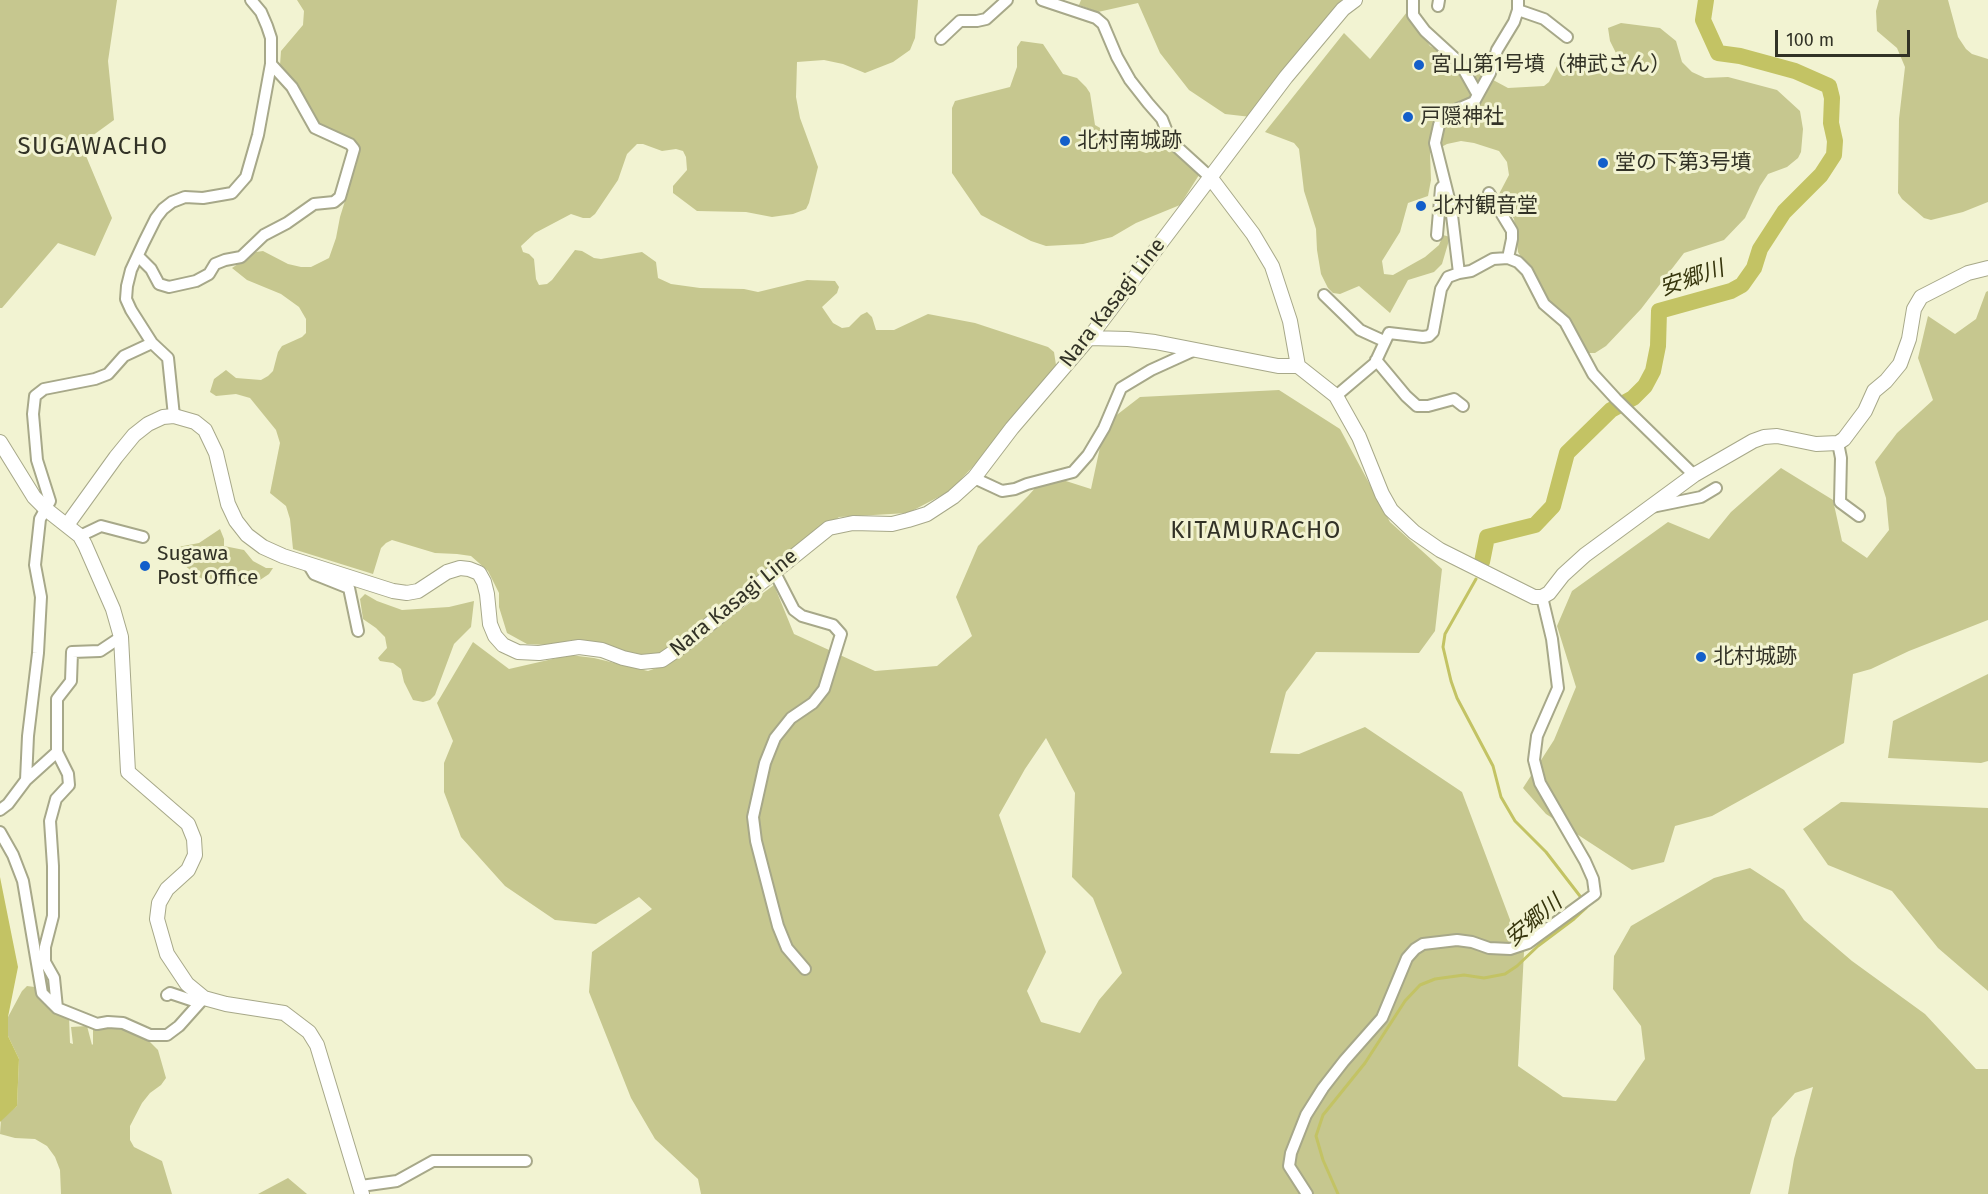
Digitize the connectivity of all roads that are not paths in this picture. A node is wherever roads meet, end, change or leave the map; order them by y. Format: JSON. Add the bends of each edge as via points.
{"nodes":[{"id":1,"x":251,"y":0,"type":"edge"},
{"id":2,"x":1007,"y":0,"type":"edge"},
{"id":3,"x":1041,"y":0,"type":"edge"},
{"id":4,"x":1354,"y":0,"type":"edge"},
{"id":5,"x":1413,"y":0,"type":"edge"},
{"id":6,"x":1518,"y":5,"type":"edge"},
{"id":7,"x":1567,"y":37,"type":"dead end"},
{"id":8,"x":941,"y":39,"type":"dead end"},
{"id":9,"x":271,"y":64,"type":"junction"},
{"id":10,"x":1478,"y":95,"type":"junction"},
{"id":11,"x":1210,"y":177,"type":"junction"},
{"id":12,"x":1445,"y":183,"type":"junction"},
{"id":13,"x":1489,"y":193,"type":"dead end"},
{"id":14,"x":1437,"y":235,"type":"dead end"},
{"id":15,"x":138,"y":256,"type":"junction"},
{"id":16,"x":1508,"y":258,"type":"junction"},
{"id":17,"x":1988,"y":268,"type":"edge"},
{"id":18,"x":1459,"y":273,"type":"junction"},
{"id":19,"x":1324,"y":295,"type":"dead end"},
{"id":20,"x":1089,"y":338,"type":"junction"},
{"id":21,"x":1384,"y":341,"type":"junction"},
{"id":22,"x":152,"y":343,"type":"junction"},
{"id":23,"x":1195,"y":350,"type":"junction"},
{"id":24,"x":1376,"y":360,"type":"junction"},
{"id":25,"x":1298,"y":366,"type":"junction"},
{"id":26,"x":1336,"y":396,"type":"junction"},
{"id":27,"x":1462,"y":406,"type":"dead end"},
{"id":28,"x":174,"y":416,"type":"junction"},
{"id":29,"x":1838,"y":443,"type":"junction"},
{"id":30,"x":1,"y":445,"type":"edge"},
{"id":31,"x":1694,"y":475,"type":"junction"},
{"id":32,"x":974,"y":478,"type":"junction"},
{"id":33,"x":1716,"y":488,"type":"dead end"},
{"id":34,"x":1648,"y":508,"type":"junction"},
{"id":35,"x":46,"y":510,"type":"junction"},
{"id":36,"x":1858,"y":516,"type":"dead end"},
{"id":37,"x":67,"y":525,"type":"junction"},
{"id":38,"x":80,"y":536,"type":"junction"},
{"id":39,"x":143,"y":537,"type":"dead end"},
{"id":40,"x":308,"y":564,"type":"junction"},
{"id":41,"x":774,"y":572,"type":"junction"},
{"id":42,"x":1542,"y":597,"type":"junction"},
{"id":43,"x":358,"y":631,"type":"dead end"},
{"id":44,"x":121,"y":638,"type":"junction"},
{"id":45,"x":57,"y":752,"type":"junction"},
{"id":46,"x":26,"y":780,"type":"junction"},
{"id":47,"x":0,"y":810,"type":"edge"},
{"id":48,"x":0,"y":832,"type":"edge"},
{"id":49,"x":805,"y":969,"type":"dead end"},
{"id":50,"x":167,"y":995,"type":"dead end"},
{"id":51,"x":202,"y":997,"type":"junction"},
{"id":52,"x":57,"y":1008,"type":"junction"},
{"id":53,"x":526,"y":1161,"type":"dead end"},
{"id":54,"x":362,"y":1190,"type":"edge"},
{"id":55,"x":1307,"y":1194,"type":"edge"}],
"edges":[{"from":1,"to":9,"type":"street","via":[[261,12],[271,38]]},
{"from":2,"to":8,"type":"street","via":[[986,19],[960,21]]},
{"from":3,"to":11,"type":"street","via":[[1104,24],[1130,80],[1162,119],[1177,147]]},
{"from":4,"to":11,"type":"main road","name":"Nara Kasagi Line","via":[[1293,69]]},
{"from":5,"to":10,"type":"street","via":[[1413,15],[1460,63]]},
{"from":6,"to":7,"type":"street"},
{"from":6,"to":10,"type":"street","via":[[1510,31],[1497,50]]},
{"from":9,"to":15,"type":"street","via":[[246,177],[232,193],[185,197],[172,202],[152,225]]},
{"from":9,"to":15,"type":"street","via":[[292,87],[315,128],[354,149],[340,197],[334,202],[314,204],[264,235],[242,257],[215,264],[209,274],[196,281],[170,287],[159,284]]},
{"from":10,"to":12,"type":"street","via":[[1474,102],[1446,114],[1438,125],[1435,143]]},
{"from":11,"to":20,"type":"main road","name":"Nara Kasagi Line"},
{"from":11,"to":25,"type":"main road","via":[[1272,266],[1290,321]]},
{"from":12,"to":14,"type":"street","via":[[1441,188]]},
{"from":12,"to":18,"type":"street"},
{"from":13,"to":16,"type":"street","via":[[1512,231]]},
{"from":15,"to":22,"type":"street","via":[[126,299]]},
{"from":16,"to":18,"type":"street","via":[[1493,259]]},
{"from":16,"to":31,"type":"street","via":[[1527,271],[1544,304],[1565,322],[1593,374]]},
{"from":17,"to":29,"type":"main road","via":[[1968,273],[1921,297],[1914,309],[1900,364],[1874,391],[1865,411]]},
{"from":18,"to":21,"type":"street","via":[[1448,277],[1441,289],[1430,336],[1389,333]]},
{"from":19,"to":21,"type":"street","via":[[1360,330]]},
{"from":20,"to":23,"type":"main road","via":[[1128,339]]},
{"from":20,"to":32,"type":"main road","name":"Nara Kasagi Line"},
{"from":21,"to":24,"type":"street"},
{"from":22,"to":28,"type":"street","via":[[168,358]]},
{"from":22,"to":35,"type":"street","via":[[124,356],[108,374],[44,389],[35,396],[37,460],[50,501]]},
{"from":23,"to":25,"type":"main road","via":[[1278,366]]},
{"from":23,"to":32,"type":"street","via":[[1121,388],[1104,428],[1073,472],[1002,491]]},
{"from":24,"to":26,"type":"street"},
{"from":24,"to":27,"type":"street","via":[[1417,406],[1454,399]]},
{"from":25,"to":26,"type":"main road"},
{"from":26,"to":42,"type":"main road","via":[[1391,510],[1413,532],[1440,550],[1534,597]]},
{"from":28,"to":37,"type":"main road","via":[[148,424],[134,435]]},
{"from":28,"to":40,"type":"main road","name":"Nara Kasagi Line","via":[[195,422],[205,430],[216,453],[228,504],[247,535],[263,547]]},
{"from":29,"to":31,"type":"main road","via":[[1816,444],[1764,436]]},
{"from":29,"to":36,"type":"street","via":[[1842,459],[1840,502]]},
{"from":30,"to":35,"type":"main road"},
{"from":31,"to":34,"type":"main road"},
{"from":32,"to":41,"type":"main road","name":"Nara Kasagi Line","via":[[927,514],[892,524],[853,523],[829,528]]},
{"from":33,"to":34,"type":"street","via":[[1701,497]]},
{"from":34,"to":42,"type":"main road","via":[[1585,555]]},
{"from":35,"to":37,"type":"main road"},
{"from":35,"to":46,"type":"street","via":[[40,519],[35,565],[41,597]]},
{"from":37,"to":38,"type":"main road"},
{"from":38,"to":39,"type":"street","via":[[101,526]]},
{"from":38,"to":44,"type":"main road","via":[[113,609]]},
{"from":40,"to":41,"type":"main road","name":"Nara Kasagi Line","via":[[407,593],[447,572],[469,569],[479,573],[484,582],[490,624],[503,645],[518,652],[539,653],[579,647],[641,662],[662,660]]},
{"from":40,"to":43,"type":"street","via":[[314,574],[349,588]]},
{"from":41,"to":49,"type":"street","via":[[794,610],[833,625],[841,634],[824,689],[775,738],[765,763],[753,818],[778,926],[787,948]]},
{"from":42,"to":55,"type":"street","via":[[1558,688],[1537,736],[1534,760],[1540,783],[1585,861],[1594,894],[1528,943],[1510,949],[1457,940],[1424,944],[1415,949],[1407,958],[1382,1018],[1344,1060],[1306,1115],[1289,1166]]},
{"from":44,"to":45,"type":"street","via":[[100,651],[72,652],[71,681],[57,699]]},
{"from":44,"to":51,"type":"main road","via":[[128,772],[188,824],[194,839],[195,855],[188,870],[167,889],[159,903],[158,919],[167,954],[187,984]]},
{"from":45,"to":46,"type":"street"},
{"from":45,"to":52,"type":"street","via":[[69,785],[56,799],[50,821],[53,916],[45,962],[54,978]]},
{"from":46,"to":47,"type":"street"},
{"from":48,"to":52,"type":"street","via":[[23,882],[42,993]]},
{"from":50,"to":51,"type":"street","via":[[191,1000]]},
{"from":51,"to":52,"type":"street","via":[[167,1035],[150,1035],[123,1023],[97,1024]]},
{"from":51,"to":54,"type":"main road","via":[[284,1013],[309,1032],[317,1045]]},
{"from":53,"to":54,"type":"street","via":[[433,1161],[397,1181]]}]}
